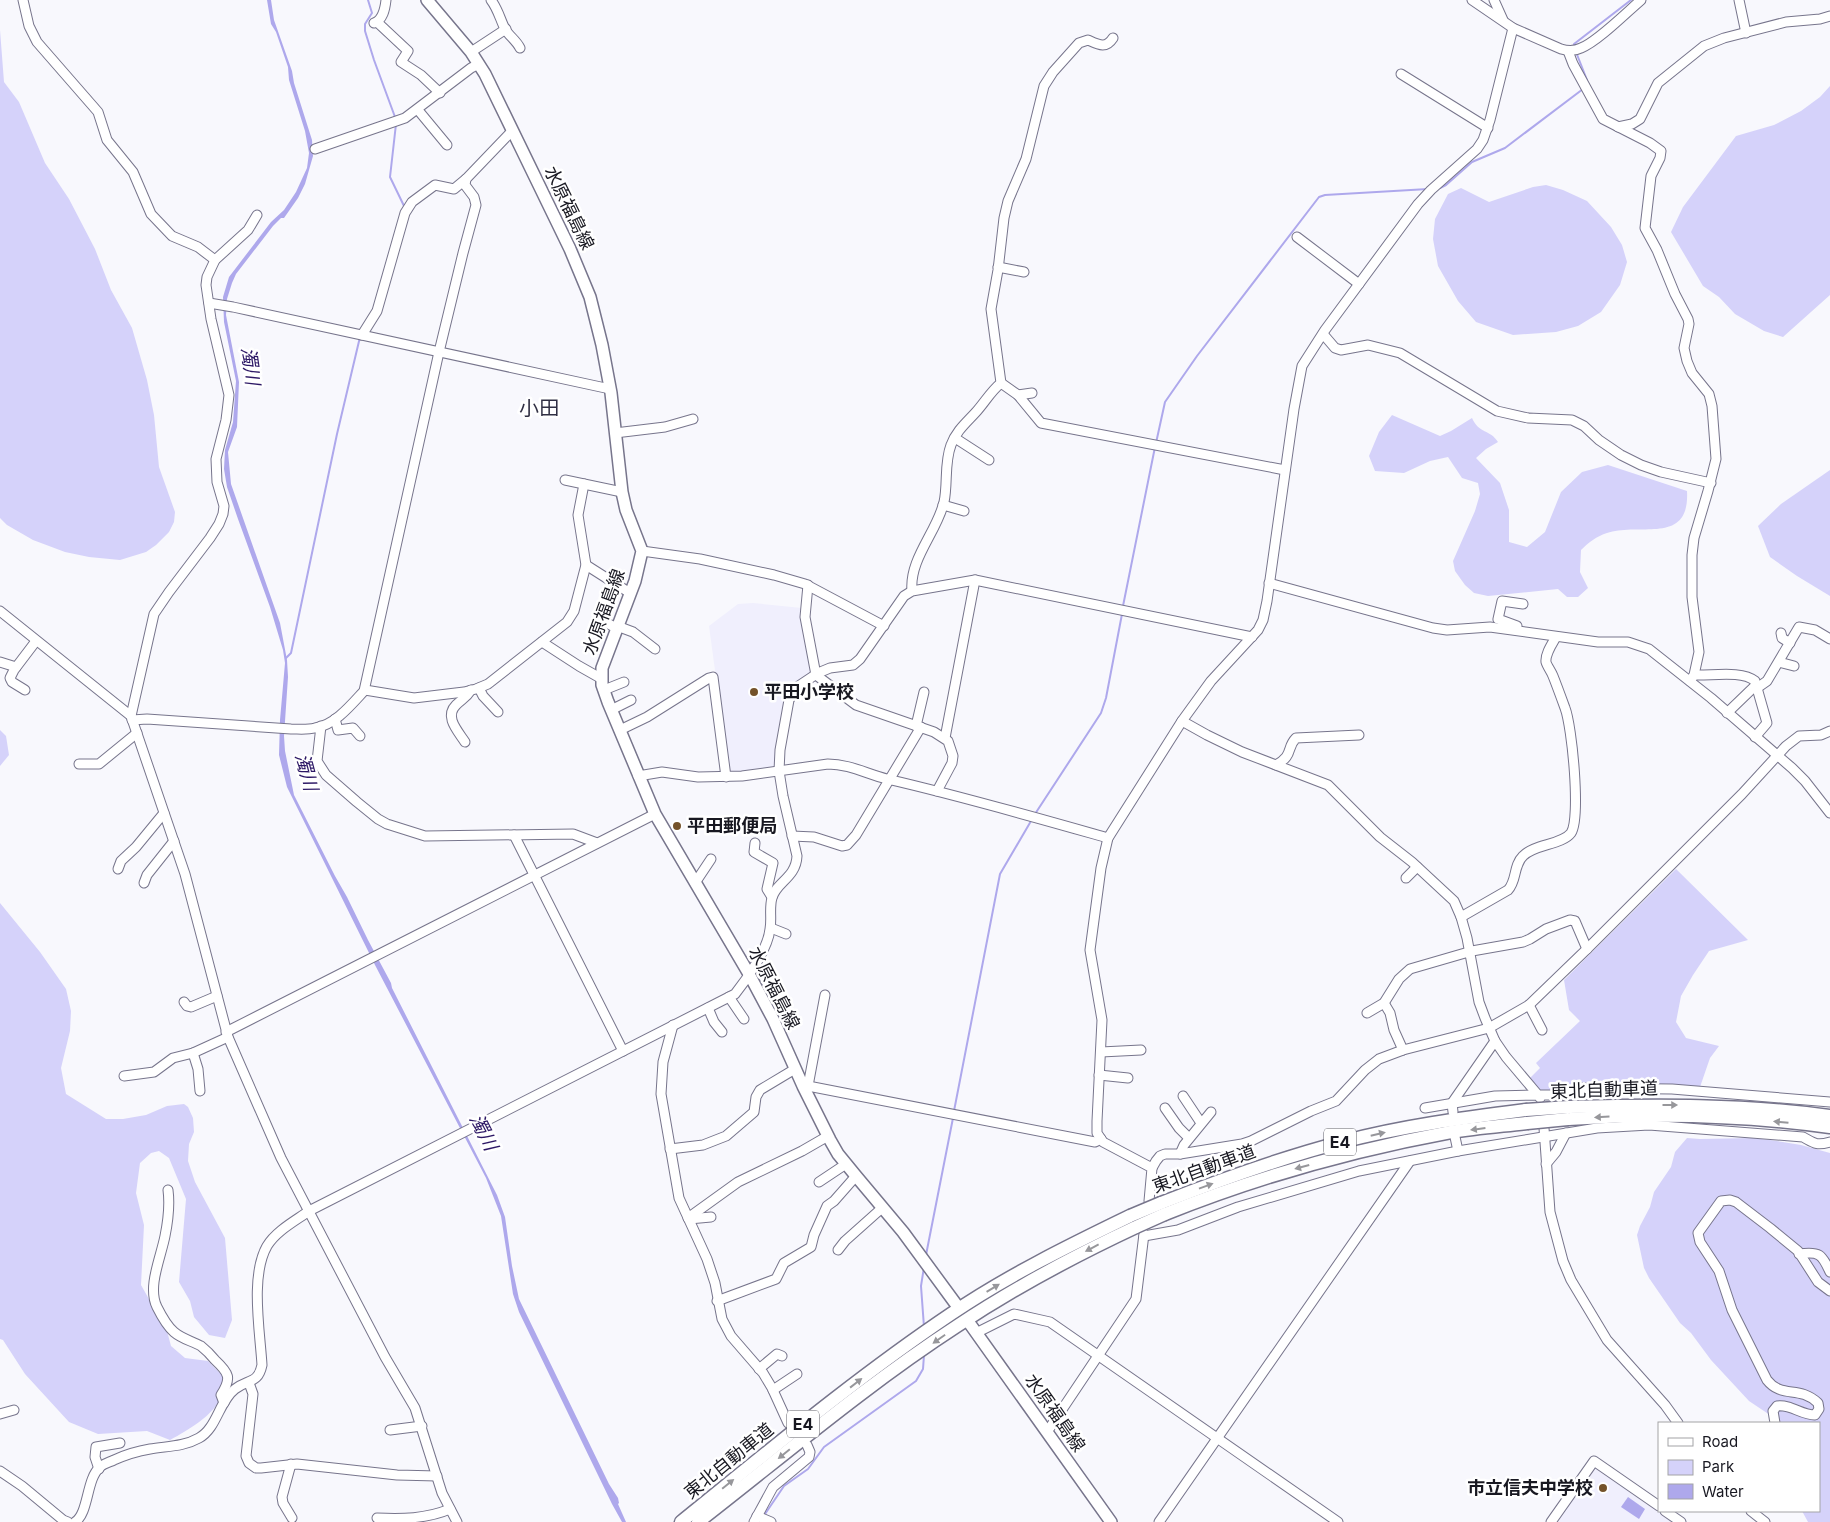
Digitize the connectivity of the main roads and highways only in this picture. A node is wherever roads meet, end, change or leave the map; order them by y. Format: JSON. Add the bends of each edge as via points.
{"nodes":[{"id":1,"x":427,"y":0,"type":"edge"},
{"id":2,"x":1568,"y":1113,"type":"junction"},
{"id":3,"x":1830,"y":1116,"type":"edge"},
{"id":4,"x":1830,"y":1127,"type":"edge"},
{"id":5,"x":1138,"y":1228,"type":"junction"},
{"id":6,"x":955,"y":1310,"type":"junction"},
{"id":7,"x":973,"y":1329,"type":"road end"},
{"id":8,"x":690,"y":1520,"type":"edge"},
{"id":9,"x":1112,"y":1522,"type":"edge"}],
"edges":[{"from":1,"to":6,"type":"main road","name":"水原福島線","via":[[479,64],[570,248],[590,297],[610,389],[622,492],[642,552],[605,658],[603,684],[611,710],[655,814],[749,974],[828,1136],[846,1164],[925,1261]]},
{"from":2,"to":3,"type":"highway","name":"東北自動車道","number":"E4","one_way":true,"via":[[1681,1105]]},
{"from":4,"to":2,"type":"highway","name":"東北自動車道","number":"E4","one_way":true,"via":[[1734,1118]]},
{"from":2,"to":5,"type":"highway","name":"東北自動車道","number":"E4","bridge":true,"via":[[1452,1120],[1342,1142],[1240,1173],[1158,1206]]},
{"from":6,"to":5,"type":"highway","name":"東北自動車道","number":"E4","one_way":true,"via":[[1030,1266]]},
{"from":5,"to":8,"type":"highway","name":"東北自動車道","number":"E4","one_way":true,"via":[[1098,1244],[1034,1278],[957,1326]]},
{"from":8,"to":6,"type":"highway","name":"東北自動車道","number":"E4","one_way":true,"via":[[886,1359]]},
{"from":7,"to":9,"type":"main road","name":"水原福島線"}]}
